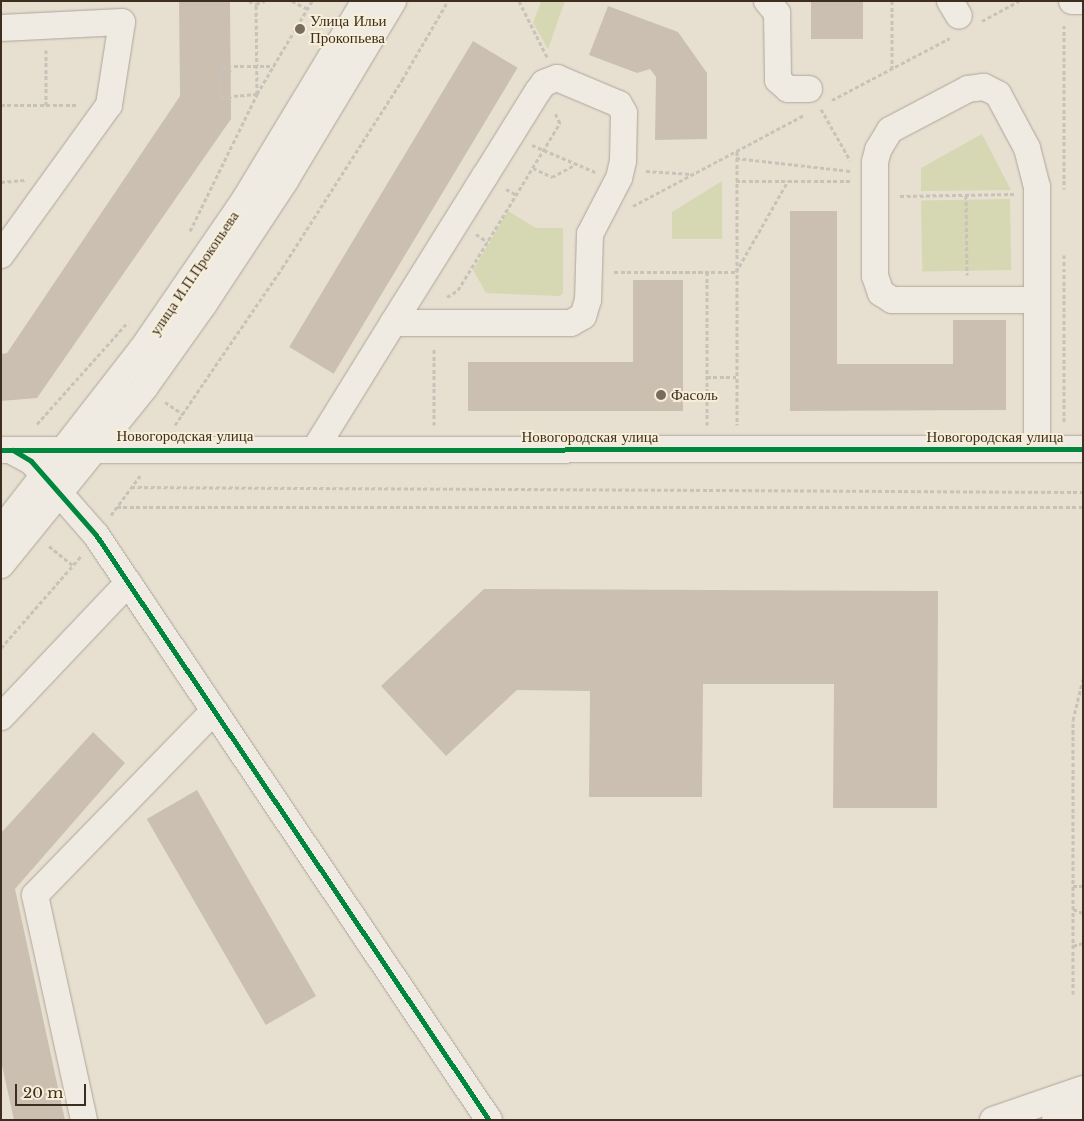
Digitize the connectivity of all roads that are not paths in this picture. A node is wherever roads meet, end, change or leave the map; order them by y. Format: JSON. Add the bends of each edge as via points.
{"nodes":[{"id":1,"x":365,"y":1,"type":"edge"},
{"id":2,"x":392,"y":1,"type":"edge"},
{"id":3,"x":767,"y":1,"type":"edge"},
{"id":4,"x":1083,"y":1,"type":"edge"},
{"id":5,"x":1072,"y":2,"type":"edge"},
{"id":6,"x":1,"y":28,"type":"edge"},
{"id":7,"x":815,"y":98,"type":"road end"},
{"id":8,"x":1,"y":255,"type":"edge"},
{"id":9,"x":1037,"y":300,"type":"junction"},
{"id":10,"x":393,"y":323,"type":"junction"},
{"id":11,"x":67,"y":448,"type":"junction"},
{"id":12,"x":97,"y":448,"type":"junction"},
{"id":13,"x":315,"y":449,"type":"junction"},
{"id":14,"x":1037,"y":449,"type":"junction"},
{"id":15,"x":1083,"y":449,"type":"edge"},
{"id":16,"x":6,"y":450,"type":"edge"},
{"id":17,"x":54,"y":485,"type":"junction"},
{"id":18,"x":1,"y":530,"type":"edge"},
{"id":19,"x":1,"y":565,"type":"edge"},
{"id":20,"x":128,"y":583,"type":"junction"},
{"id":21,"x":214,"y":711,"type":"junction"},
{"id":22,"x":1,"y":717,"type":"edge"},
{"id":23,"x":1083,"y":1089,"type":"edge"},
{"id":24,"x":1083,"y":1111,"type":"edge"},
{"id":25,"x":84,"y":1120,"type":"edge"},
{"id":26,"x":489,"y":1120,"type":"edge"},
{"id":27,"x":993,"y":1120,"type":"edge"},
{"id":28,"x":1055,"y":1120,"type":"edge"}],
"edges":[{"from":1,"to":11,"type":"street","name":"улица И.П.Прокопьева","via":[[245,199],[142,349]]},
{"from":2,"to":12,"type":"street","name":"улица И.П.Прокопьева","via":[[290,172],[204,304]]},
{"from":3,"to":7,"type":"street","via":[[778,19],[778,80],[788,89]]},
{"from":4,"to":5,"type":"street"},
{"from":6,"to":8,"type":"street","via":[[122,22],[109,105]]},
{"from":9,"to":9,"type":"street","via":[[1035,170],[998,94],[984,87],[968,89],[890,130],[878,150],[875,189],[875,276],[881,293],[892,300]]},
{"from":9,"to":14,"type":"street"},
{"from":10,"to":10,"type":"street","via":[[510,136],[548,84],[621,106],[619,175],[590,234],[587,308],[583,316],[571,323]]},
{"from":10,"to":13,"type":"street"},
{"from":11,"to":12,"type":"street","name":"Новогородская улица"},
{"from":11,"to":16,"type":"street"},
{"from":11,"to":17,"type":"street","name":"улица И.П.Прокопьева"},
{"from":12,"to":13,"type":"street","name":"Новогородская улица"},
{"from":12,"to":17,"type":"street","name":"улица И.П.Прокопьева"},
{"from":13,"to":14,"type":"street","name":"Новогородская улица"},
{"from":14,"to":15,"type":"street","name":"Новогородская улица"},
{"from":16,"to":17,"type":"street","via":[[23,454]]},
{"from":17,"to":18,"type":"street","name":"улица И.П.Прокопьева"},
{"from":17,"to":19,"type":"street","name":"улица И.П.Прокопьева"},
{"from":17,"to":20,"type":"street","via":[[96,535]]},
{"from":20,"to":21,"type":"street"},
{"from":20,"to":22,"type":"street"},
{"from":21,"to":25,"type":"street","via":[[35,895]]},
{"from":21,"to":26,"type":"street"},
{"from":23,"to":27,"type":"street"},
{"from":24,"to":28,"type":"street"}]}
